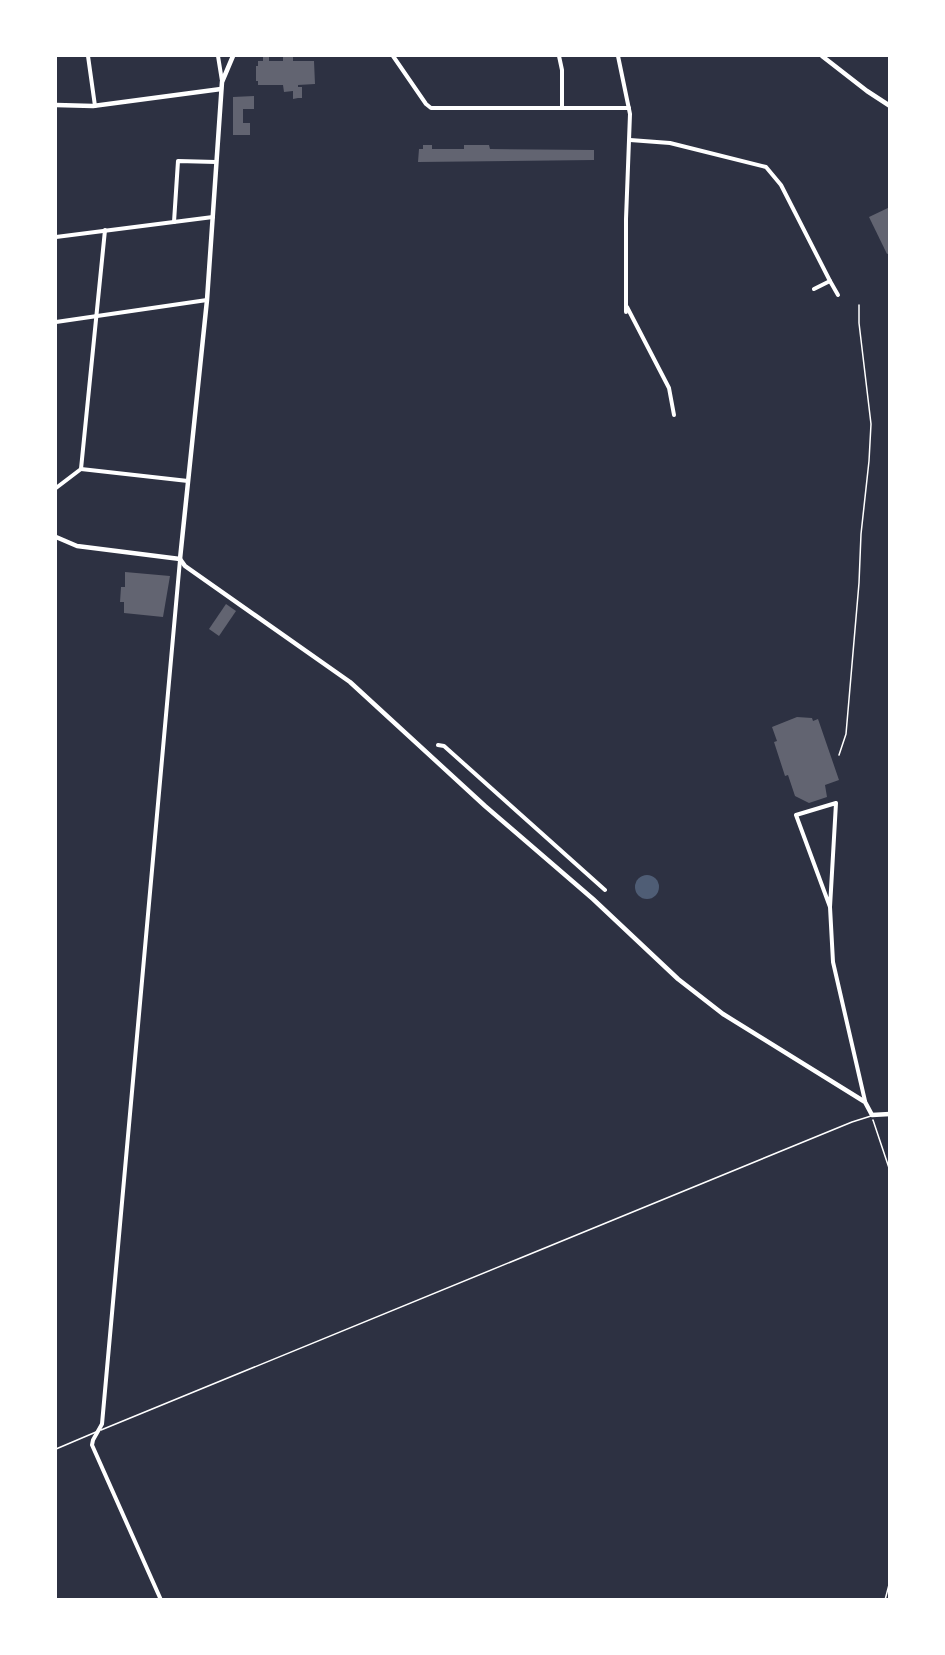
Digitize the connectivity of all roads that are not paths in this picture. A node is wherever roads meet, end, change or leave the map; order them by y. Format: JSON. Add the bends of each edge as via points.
{"nodes":[{"id":1,"x":88,"y":56,"type":"edge"},
{"id":2,"x":218,"y":56,"type":"edge"},
{"id":3,"x":233,"y":56,"type":"edge"},
{"id":4,"x":393,"y":56,"type":"edge"},
{"id":5,"x":559,"y":56,"type":"edge"},
{"id":6,"x":618,"y":56,"type":"edge"},
{"id":7,"x":822,"y":56,"type":"edge"},
{"id":8,"x":222,"y":82,"type":"junction"},
{"id":9,"x":221,"y":89,"type":"junction"},
{"id":10,"x":56,"y":105,"type":"edge"},
{"id":11,"x":95,"y":106,"type":"junction"},
{"id":12,"x":890,"y":106,"type":"edge"},
{"id":13,"x":562,"y":108,"type":"junction"},
{"id":14,"x":629,"y":108,"type":"junction"},
{"id":15,"x":630,"y":141,"type":"junction"},
{"id":16,"x":216,"y":162,"type":"junction"},
{"id":17,"x":213,"y":217,"type":"junction"},
{"id":18,"x":174,"y":222,"type":"junction"},
{"id":19,"x":105,"y":230,"type":"junction"},
{"id":20,"x":56,"y":237,"type":"edge"},
{"id":21,"x":830,"y":281,"type":"junction"},
{"id":22,"x":814,"y":289,"type":"dead end"},
{"id":23,"x":838,"y":295,"type":"dead end"},
{"id":24,"x":207,"y":300,"type":"junction"},
{"id":25,"x":626,"y":305,"type":"junction"},
{"id":26,"x":626,"y":312,"type":"dead end"},
{"id":27,"x":97,"y":316,"type":"junction"},
{"id":28,"x":56,"y":322,"type":"edge"},
{"id":29,"x":674,"y":415,"type":"dead end"},
{"id":30,"x":81,"y":470,"type":"junction"},
{"id":31,"x":188,"y":481,"type":"junction"},
{"id":32,"x":56,"y":488,"type":"edge"},
{"id":33,"x":56,"y":537,"type":"edge"},
{"id":34,"x":180,"y":559,"type":"junction"},
{"id":35,"x":438,"y":746,"type":"dead end"},
{"id":36,"x":605,"y":890,"type":"dead end"},
{"id":37,"x":831,"y":907,"type":"junction"},
{"id":38,"x":866,"y":1102,"type":"junction"},
{"id":39,"x":890,"y":1114,"type":"edge"},
{"id":40,"x":872,"y":1115,"type":"junction"},
{"id":41,"x":99,"y":1431,"type":"junction"},
{"id":42,"x":56,"y":1449,"type":"edge"},
{"id":43,"x":161,"y":1599,"type":"edge"}],
"edges":[{"from":1,"to":11,"type":"street"},
{"from":2,"to":8,"type":"street"},
{"from":3,"to":8,"type":"street"},
{"from":4,"to":13,"type":"street","via":[[432,108]]},
{"from":5,"to":13,"type":"street"},
{"from":6,"to":14,"type":"street"},
{"from":7,"to":12,"type":"street"},
{"from":8,"to":9,"type":"street"},
{"from":9,"to":11,"type":"street"},
{"from":9,"to":16,"type":"street"},
{"from":10,"to":11,"type":"street"},
{"from":13,"to":14,"type":"street"},
{"from":14,"to":15,"type":"street"},
{"from":15,"to":21,"type":"street","via":[[670,143],[766,167],[781,185]]},
{"from":15,"to":25,"type":"street"},
{"from":16,"to":17,"type":"street"},
{"from":16,"to":18,"type":"street","via":[[178,160]]},
{"from":17,"to":18,"type":"street"},
{"from":17,"to":24,"type":"street"},
{"from":18,"to":19,"type":"street"},
{"from":19,"to":20,"type":"street"},
{"from":19,"to":27,"type":"street"},
{"from":21,"to":22,"type":"street"},
{"from":21,"to":23,"type":"street"},
{"from":24,"to":27,"type":"street"},
{"from":24,"to":31,"type":"street"},
{"from":25,"to":26,"type":"street"},
{"from":25,"to":29,"type":"street","via":[[669,388]]},
{"from":27,"to":28,"type":"street"},
{"from":27,"to":30,"type":"street"},
{"from":30,"to":31,"type":"street"},
{"from":30,"to":32,"type":"street"},
{"from":31,"to":34,"type":"street"},
{"from":33,"to":34,"type":"street","via":[[77,546]]},
{"from":34,"to":38,"type":"street","via":[[350,682],[687,986],[723,1014]]},
{"from":34,"to":41,"type":"street"},
{"from":35,"to":36,"type":"street","via":[[444,746]]},
{"from":37,"to":37,"type":"street","via":[[834,849],[836,803],[796,815]]},
{"from":37,"to":38,"type":"street","via":[[833,963]]},
{"from":38,"to":40,"type":"street"},
{"from":39,"to":40,"type":"street"},
{"from":40,"to":41,"type":"lane"},
{"from":41,"to":42,"type":"lane"},
{"from":41,"to":43,"type":"street","via":[[92,1445]]}]}
